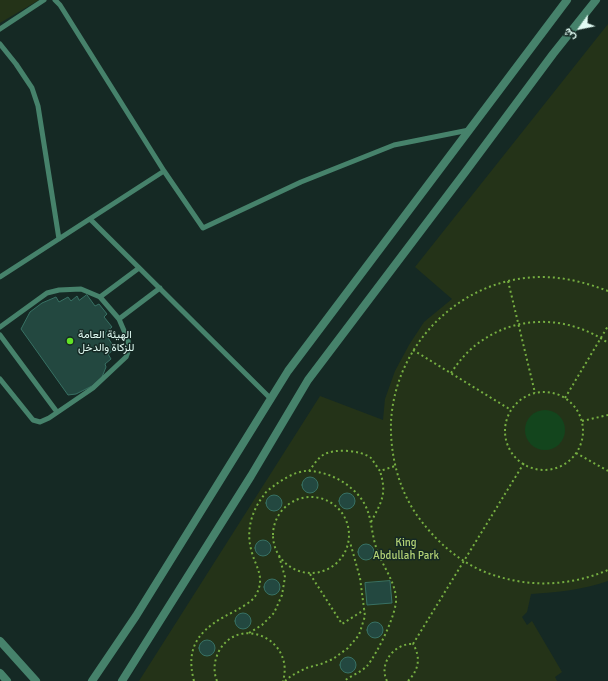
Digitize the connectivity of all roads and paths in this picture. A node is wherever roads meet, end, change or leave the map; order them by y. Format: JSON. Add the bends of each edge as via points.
{"nodes":[{"id":1,"x":44,"y":0,"type":"edge"},
{"id":2,"x":55,"y":0,"type":"edge"},
{"id":3,"x":567,"y":0,"type":"edge"},
{"id":4,"x":596,"y":0,"type":"edge"},
{"id":5,"x":0,"y":29,"type":"edge"},
{"id":6,"x":0,"y":44,"type":"edge"},
{"id":7,"x":469,"y":130,"type":"junction"},
{"id":8,"x":164,"y":171,"type":"junction"},
{"id":9,"x":90,"y":219,"type":"junction"},
{"id":10,"x":59,"y":239,"type":"junction"},
{"id":11,"x":139,"y":268,"type":"junction"},
{"id":12,"x":0,"y":278,"type":"edge"},
{"id":13,"x":508,"y":281,"type":"junction"},
{"id":14,"x":160,"y":288,"type":"junction"},
{"id":15,"x":608,"y":291,"type":"edge"},
{"id":16,"x":100,"y":297,"type":"junction"},
{"id":17,"x":119,"y":319,"type":"junction"},
{"id":18,"x":518,"y":324,"type":"junction"},
{"id":19,"x":608,"y":326,"type":"edge"},
{"id":20,"x":0,"y":327,"type":"edge"},
{"id":21,"x":0,"y":335,"type":"edge"},
{"id":22,"x":601,"y":338,"type":"junction"},
{"id":23,"x":608,"y":343,"type":"edge"},
{"id":24,"x":413,"y":350,"type":"junction"},
{"id":25,"x":451,"y":373,"type":"junction"},
{"id":26,"x":0,"y":379,"type":"edge"},
{"id":27,"x":535,"y":393,"type":"junction"},
{"id":28,"x":565,"y":398,"type":"junction"},
{"id":29,"x":271,"y":399,"type":"junction"},
{"id":30,"x":511,"y":410,"type":"junction"},
{"id":31,"x":57,"y":412,"type":"junction"},
{"id":32,"x":608,"y":415,"type":"edge"},
{"id":33,"x":582,"y":421,"type":"junction"},
{"id":34,"x":576,"y":453,"type":"junction"},
{"id":35,"x":524,"y":463,"type":"junction"},
{"id":36,"x":395,"y":466,"type":"junction"},
{"id":37,"x":380,"y":471,"type":"junction"},
{"id":38,"x":308,"y":472,"type":"junction"},
{"id":39,"x":608,"y":472,"type":"edge"},
{"id":40,"x":371,"y":523,"type":"junction"},
{"id":41,"x":350,"y":541,"type":"junction"},
{"id":42,"x":278,"y":555,"type":"junction"},
{"id":43,"x":464,"y":561,"type":"junction"},
{"id":44,"x":608,"y":570,"type":"edge"},
{"id":45,"x":310,"y":574,"type":"junction"},
{"id":46,"x":364,"y":610,"type":"junction"},
{"id":47,"x":248,"y":633,"type":"junction"},
{"id":48,"x":0,"y":641,"type":"edge"},
{"id":49,"x":414,"y":644,"type":"junction"},
{"id":50,"x":0,"y":673,"type":"edge"},
{"id":51,"x":7,"y":681,"type":"edge"},
{"id":52,"x":36,"y":681,"type":"edge"},
{"id":53,"x":92,"y":681,"type":"edge"},
{"id":54,"x":122,"y":681,"type":"edge"},
{"id":55,"x":194,"y":681,"type":"edge"},
{"id":56,"x":217,"y":681,"type":"edge"},
{"id":57,"x":284,"y":681,"type":"edge"},
{"id":58,"x":344,"y":681,"type":"edge"},
{"id":59,"x":387,"y":681,"type":"edge"},
{"id":60,"x":408,"y":681,"type":"edge"}],
"edges":[{"from":1,"to":5,"type":"lane"},
{"from":2,"to":8,"type":"lane"},
{"from":3,"to":7,"type":"street"},
{"from":4,"to":54,"type":"street","via":[[308,380],[247,483]]},
{"from":6,"to":10,"type":"lane","via":[[32,88],[38,106]]},
{"from":7,"to":8,"type":"lane","via":[[394,145],[301,182],[203,228]]},
{"from":7,"to":29,"type":"street","via":[[288,371]]},
{"from":8,"to":9,"type":"lane"},
{"from":9,"to":10,"type":"lane"},
{"from":9,"to":11,"type":"lane"},
{"from":10,"to":12,"type":"lane"},
{"from":11,"to":14,"type":"lane"},
{"from":11,"to":16,"type":"lane"},
{"from":13,"to":15,"type":"path","via":[[530,277],[559,277]]},
{"from":13,"to":18,"type":"path"},
{"from":13,"to":24,"type":"path","via":[[486,288],[461,301],[434,323]]},
{"from":14,"to":17,"type":"lane"},
{"from":14,"to":29,"type":"lane"},
{"from":16,"to":17,"type":"lane"},
{"from":16,"to":20,"type":"lane","via":[[81,289],[47,293]]},
{"from":17,"to":31,"type":"lane","via":[[128,340],[129,349],[126,357],[93,388]]},
{"from":18,"to":22,"type":"path","via":[[543,321],[567,324]]},
{"from":18,"to":25,"type":"path","via":[[492,334],[480,342]]},
{"from":18,"to":27,"type":"path"},
{"from":19,"to":22,"type":"path"},
{"from":21,"to":31,"type":"lane"},
{"from":22,"to":23,"type":"path"},
{"from":22,"to":28,"type":"path"},
{"from":24,"to":25,"type":"path"},
{"from":24,"to":36,"type":"path","via":[[398,381],[393,403],[391,432]]},
{"from":25,"to":30,"type":"path"},
{"from":26,"to":31,"type":"lane","via":[[33,420],[40,422]]},
{"from":27,"to":28,"type":"path","via":[[550,392]]},
{"from":27,"to":30,"type":"path","via":[[521,399]]},
{"from":28,"to":33,"type":"path","via":[[575,408]]},
{"from":29,"to":53,"type":"street","via":[[136,616]]},
{"from":30,"to":35,"type":"path","via":[[506,426],[507,439],[512,451]]},
{"from":32,"to":33,"type":"path"},
{"from":33,"to":34,"type":"path","via":[[582,441]]},
{"from":34,"to":35,"type":"path","via":[[556,468],[540,469]]},
{"from":34,"to":39,"type":"path"},
{"from":35,"to":43,"type":"path"},
{"from":36,"to":37,"type":"path"},
{"from":36,"to":43,"type":"path","via":[[407,498],[425,527]]},
{"from":37,"to":38,"type":"path","via":[[370,458],[362,454],[336,450],[324,454]]},
{"from":37,"to":40,"type":"path","via":[[384,485],[382,499]]},
{"from":38,"to":40,"type":"path","via":[[319,472],[345,483],[364,503]]},
{"from":38,"to":55,"type":"path","via":[[304,471],[280,482],[265,493],[256,507],[248,536],[260,574],[260,586],[255,597],[245,606],[227,614],[203,631],[196,640],[191,669]]},
{"from":40,"to":58,"type":"path","via":[[376,547],[393,583],[396,599],[383,640],[367,666]]},
{"from":41,"to":42,"type":"path","via":[[348,524],[339,509],[325,499],[300,498],[285,507],[275,521],[273,538]]},
{"from":41,"to":45,"type":"path","via":[[344,557],[338,564],[323,572]]},
{"from":41,"to":46,"type":"path","via":[[360,578]]},
{"from":42,"to":45,"type":"path","via":[[290,567]]},
{"from":42,"to":47,"type":"path","via":[[284,577],[282,595],[274,613]]},
{"from":43,"to":44,"type":"path","via":[[495,576],[529,583],[563,583]]},
{"from":43,"to":49,"type":"path"},
{"from":45,"to":46,"type":"path","via":[[342,624]]},
{"from":46,"to":57,"type":"path","via":[[365,616],[359,635],[348,648],[333,658],[306,668]]},
{"from":47,"to":56,"type":"path","via":[[233,638],[221,648],[214,671]]},
{"from":47,"to":57,"type":"path","via":[[264,636],[276,646],[284,660]]},
{"from":48,"to":52,"type":"street"},
{"from":49,"to":59,"type":"path","via":[[406,644],[392,652],[385,668]]},
{"from":49,"to":60,"type":"path","via":[[418,652],[417,669]]},
{"from":50,"to":51,"type":"street"}]}
